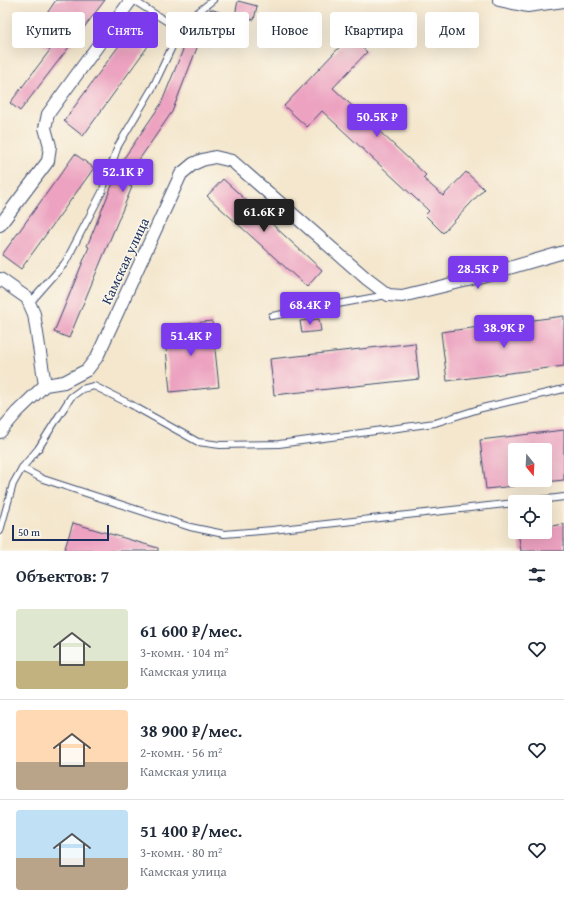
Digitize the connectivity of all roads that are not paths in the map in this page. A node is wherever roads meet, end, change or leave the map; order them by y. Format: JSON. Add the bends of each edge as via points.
{"nodes":[{"id":1,"x":132,"y":0,"type":"edge"},
{"id":2,"x":213,"y":0,"type":"edge"},
{"id":3,"x":499,"y":0,"type":"edge"},
{"id":4,"x":564,"y":1,"type":"edge"},
{"id":5,"x":198,"y":12,"type":"edge"},
{"id":6,"x":166,"y":21,"type":"edge"},
{"id":7,"x":171,"y":48,"type":"edge"},
{"id":8,"x":0,"y":225,"type":"edge"},
{"id":9,"x":564,"y":252,"type":"edge"},
{"id":10,"x":0,"y":279,"type":"edge"},
{"id":11,"x":388,"y":295,"type":"junction"},
{"id":12,"x":29,"y":304,"type":"junction"},
{"id":13,"x":272,"y":316,"type":"dead end"},
{"id":14,"x":45,"y":386,"type":"junction"},
{"id":15,"x":564,"y":389,"type":"edge"},
{"id":16,"x":0,"y":432,"type":"edge"},
{"id":17,"x":22,"y":468,"type":"junction"},
{"id":18,"x":564,"y":497,"type":"edge"},
{"id":19,"x":552,"y":498,"type":"edge"},
{"id":20,"x":508,"y":504,"type":"edge"},
{"id":21,"x":0,"y":531,"type":"edge"}],
"edges":[{"from":1,"to":6,"type":"lane"},
{"from":1,"to":8,"type":"street","via":[[48,114],[45,128],[50,146],[48,161]]},
{"from":2,"to":5,"type":"lane"},
{"from":3,"to":4,"type":"street","via":[[527,6]]},
{"from":7,"to":12,"type":"lane","via":[[118,146],[102,192],[65,263]]},
{"from":9,"to":11,"type":"street","via":[[468,280],[402,296]]},
{"from":10,"to":12,"type":"street","via":[[27,298]]},
{"from":11,"to":13,"type":"lane"},
{"from":11,"to":14,"type":"street","name":"Камская улица","via":[[232,161],[215,157],[202,160],[192,164],[181,174],[98,357],[87,370],[64,382]]},
{"from":12,"to":14,"type":"street","via":[[34,314]]},
{"from":14,"to":16,"type":"street"},
{"from":15,"to":17,"type":"lane","via":[[482,408],[434,423],[279,444],[220,445],[198,442],[94,386],[82,389],[71,396],[38,449]]},
{"from":17,"to":20,"type":"lane","via":[[43,479],[72,489],[190,527],[224,534]]},
{"from":17,"to":21,"type":"lane","via":[[13,484]]},
{"from":18,"to":19,"type":"lane"}]}
